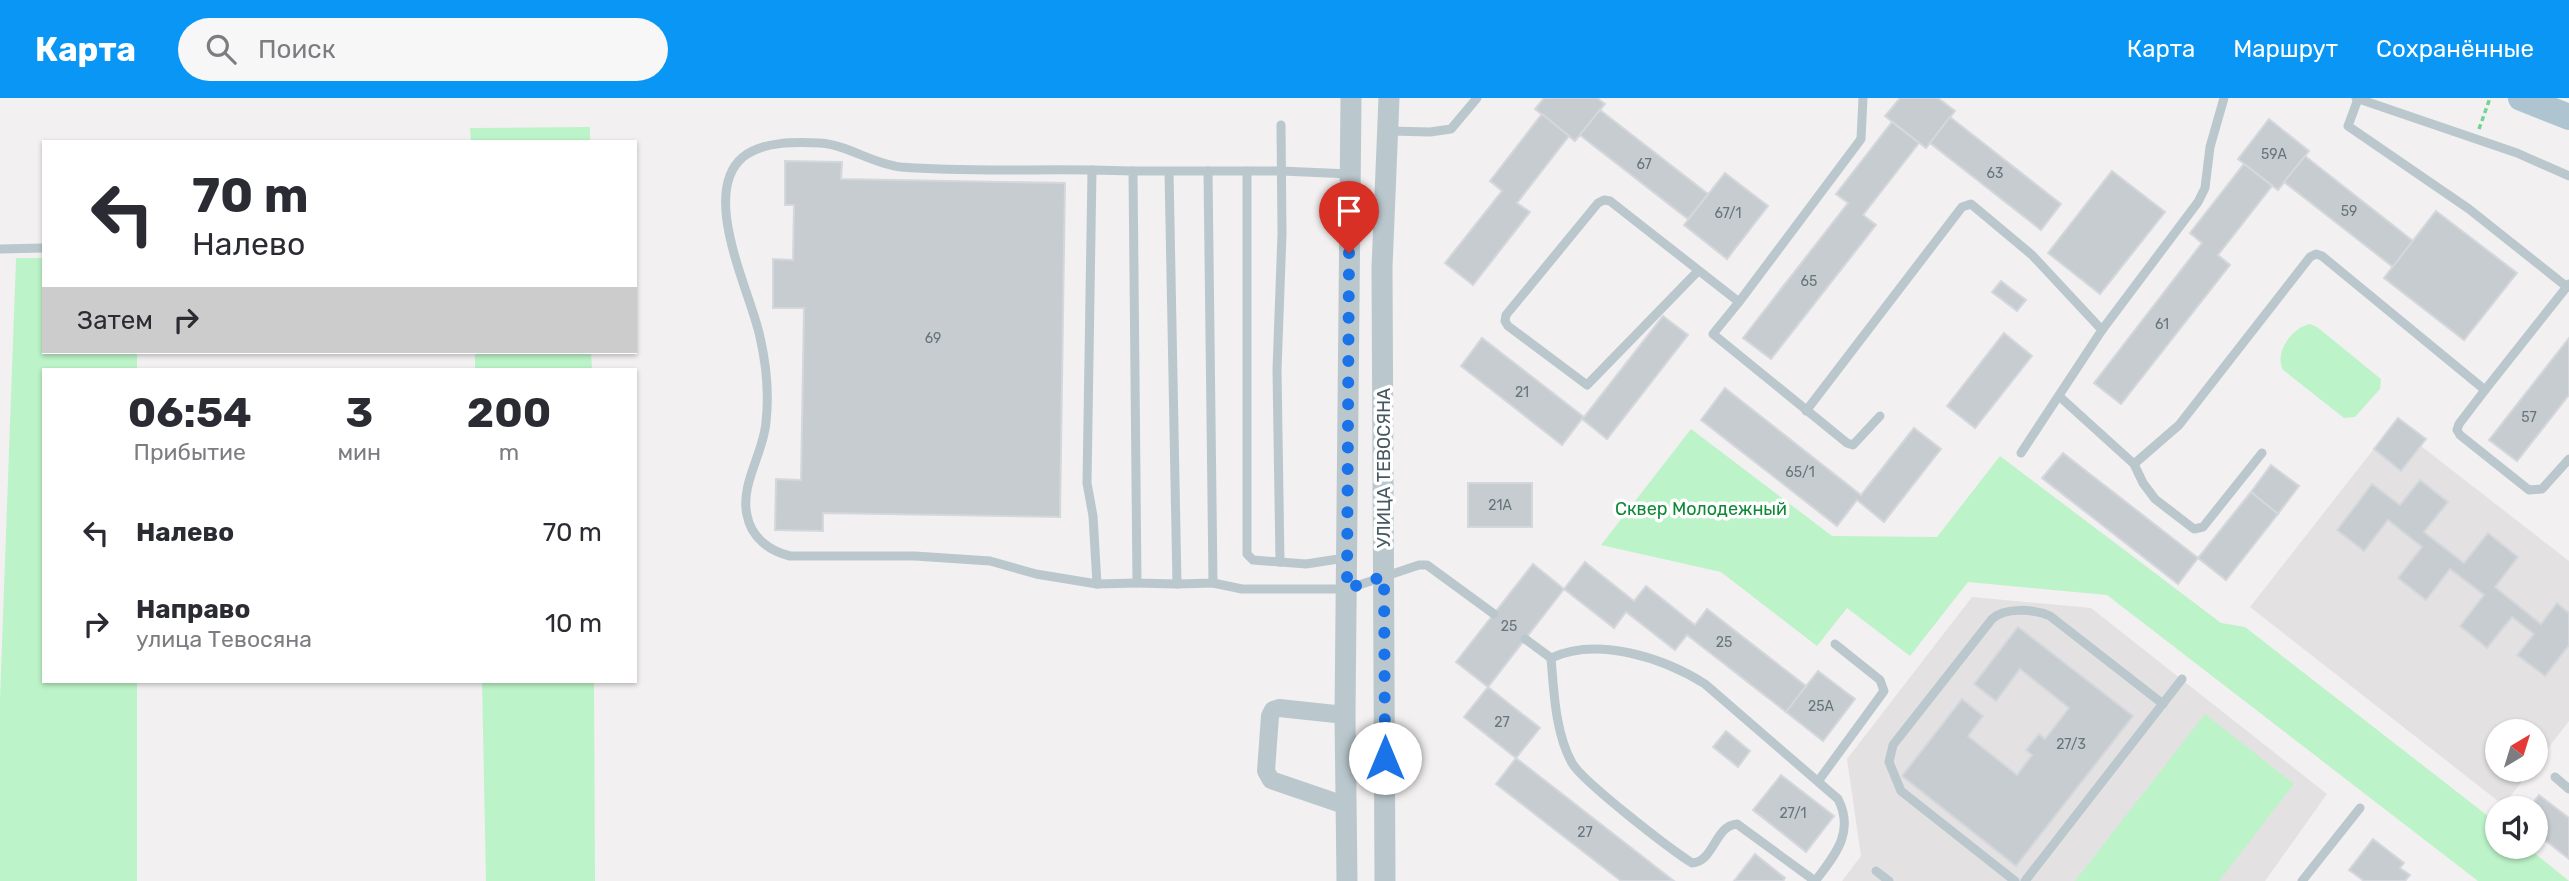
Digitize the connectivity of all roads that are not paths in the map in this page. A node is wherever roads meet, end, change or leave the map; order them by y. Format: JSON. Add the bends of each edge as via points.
{"nodes":[{"id":1,"x":1351,"y":98,"type":"edge"},
{"id":2,"x":1389,"y":98,"type":"edge"},
{"id":3,"x":1476,"y":98,"type":"edge"},
{"id":4,"x":1863,"y":98,"type":"edge"},
{"id":5,"x":2224,"y":98,"type":"edge"},
{"id":6,"x":2357,"y":98,"type":"edge"},
{"id":7,"x":2521,"y":98,"type":"edge"},
{"id":8,"x":2569,"y":117,"type":"edge"},
{"id":9,"x":1281,"y":125,"type":"dead end"},
{"id":10,"x":1387,"y":131,"type":"junction"},
{"id":11,"x":1092,"y":170,"type":"junction"},
{"id":12,"x":1133,"y":171,"type":"junction"},
{"id":13,"x":1169,"y":171,"type":"junction"},
{"id":14,"x":1208,"y":171,"type":"junction"},
{"id":15,"x":1247,"y":171,"type":"junction"},
{"id":16,"x":1281,"y":171,"type":"junction"},
{"id":17,"x":1350,"y":174,"type":"junction"},
{"id":18,"x":2569,"y":176,"type":"edge"},
{"id":19,"x":42,"y":248,"type":"edge"},
{"id":20,"x":0,"y":249,"type":"edge"},
{"id":21,"x":1698,"y":271,"type":"junction"},
{"id":22,"x":2568,"y":286,"type":"edge"},
{"id":23,"x":1739,"y":302,"type":"junction"},
{"id":24,"x":2102,"y":330,"type":"junction"},
{"id":25,"x":2485,"y":390,"type":"junction"},
{"id":26,"x":2060,"y":397,"type":"junction"},
{"id":27,"x":1806,"y":411,"type":"junction"},
{"id":28,"x":1880,"y":416,"type":"dead end"},
{"id":29,"x":2021,"y":453,"type":"dead end"},
{"id":30,"x":2262,"y":453,"type":"dead end"},
{"id":31,"x":2569,"y":459,"type":"edge"},
{"id":32,"x":2134,"y":464,"type":"junction"},
{"id":33,"x":1346,"y":557,"type":"junction"},
{"id":34,"x":1280,"y":562,"type":"junction"},
{"id":35,"x":1384,"y":576,"type":"junction"},
{"id":36,"x":1137,"y":583,"type":"junction"},
{"id":37,"x":1213,"y":583,"type":"junction"},
{"id":38,"x":1097,"y":584,"type":"junction"},
{"id":39,"x":1177,"y":584,"type":"junction"},
{"id":40,"x":1347,"y":589,"type":"junction"},
{"id":41,"x":1494,"y":614,"type":"dead end"},
{"id":42,"x":1525,"y":639,"type":"dead end"},
{"id":43,"x":1835,"y":644,"type":"dead end"},
{"id":44,"x":1551,"y":658,"type":"junction"},
{"id":45,"x":2182,"y":679,"type":"dead end"},
{"id":46,"x":2163,"y":704,"type":"junction"},
{"id":47,"x":1345,"y":715,"type":"junction"},
{"id":48,"x":2555,"y":777,"type":"dead end"},
{"id":49,"x":1819,"y":780,"type":"junction"},
{"id":50,"x":2569,"y":789,"type":"edge"},
{"id":51,"x":1347,"y":806,"type":"junction"},
{"id":52,"x":2360,"y":808,"type":"dead end"},
{"id":53,"x":1876,"y":871,"type":"dead end"},
{"id":54,"x":1347,"y":881,"type":"edge"},
{"id":55,"x":1385,"y":881,"type":"edge"},
{"id":56,"x":1816,"y":881,"type":"edge"},
{"id":57,"x":1889,"y":881,"type":"edge"},
{"id":58,"x":2015,"y":881,"type":"edge"},
{"id":59,"x":2025,"y":881,"type":"edge"},
{"id":60,"x":2302,"y":881,"type":"edge"}],
"edges":[{"from":1,"to":17,"type":"street","name":"УЛИЦА ТЕВОСЯНА"},
{"from":2,"to":10,"type":"street","name":"УЛИЦА ТЕВОСЯНА"},
{"from":3,"to":10,"type":"lane","via":[[1451,129]]},
{"from":4,"to":23,"type":"lane","via":[[1861,139]]},
{"from":5,"to":24,"type":"lane","via":[[2198,202]]},
{"from":6,"to":18,"type":"lane","via":[[2518,153]]},
{"from":6,"to":22,"type":"lane","via":[[2348,126],[2469,209]]},
{"from":7,"to":8,"type":"main road"},
{"from":9,"to":16,"type":"lane"},
{"from":10,"to":35,"type":"street","name":"УЛИЦА ТЕВОСЯНА","via":[[1382,267]]},
{"from":11,"to":12,"type":"lane"},
{"from":11,"to":38,"type":"lane","via":[[1087,483]]},
{"from":11,"to":38,"type":"lane","via":[[899,166],[822,143],[779,144],[758,148],[737,162],[729,177],[727,198],[728,235],[764,354],[766,423],[747,492],[746,514],[765,545],[790,556],[989,561]]},
{"from":12,"to":13,"type":"lane"},
{"from":12,"to":36,"type":"lane"},
{"from":13,"to":14,"type":"lane"},
{"from":13,"to":39,"type":"lane"},
{"from":14,"to":15,"type":"lane"},
{"from":14,"to":37,"type":"lane"},
{"from":15,"to":16,"type":"lane"},
{"from":15,"to":34,"type":"lane","via":[[1247,549],[1250,558]]},
{"from":16,"to":17,"type":"lane"},
{"from":16,"to":34,"type":"lane"},
{"from":17,"to":33,"type":"street","name":"УЛИЦА ТЕВОСЯНА"},
{"from":19,"to":20,"type":"lane"},
{"from":21,"to":21,"type":"lane","via":[[1604,200],[1505,321],[1587,385]]},
{"from":21,"to":23,"type":"lane"},
{"from":22,"to":25,"type":"lane"},
{"from":23,"to":27,"type":"lane","via":[[1713,334]]},
{"from":24,"to":26,"type":"lane"},
{"from":24,"to":27,"type":"lane","via":[[2032,255],[1968,204]]},
{"from":25,"to":31,"type":"lane","via":[[2458,427],[2460,435],[2529,490],[2543,489]]},
{"from":25,"to":32,"type":"lane","via":[[2316,254],[2179,425]]},
{"from":26,"to":29,"type":"lane"},
{"from":26,"to":32,"type":"lane"},
{"from":27,"to":28,"type":"lane","via":[[1853,445]]},
{"from":30,"to":32,"type":"lane","via":[[2198,530],[2155,499]]},
{"from":33,"to":34,"type":"lane","via":[[1327,562]]},
{"from":33,"to":40,"type":"street","name":"УЛИЦА ТЕВОСЯНА"},
{"from":35,"to":40,"type":"lane"},
{"from":35,"to":41,"type":"lane","via":[[1427,565]]},
{"from":35,"to":55,"type":"street","name":"УЛИЦА ТЕВОСЯНА"},
{"from":36,"to":38,"type":"lane"},
{"from":36,"to":39,"type":"lane"},
{"from":37,"to":39,"type":"lane"},
{"from":37,"to":40,"type":"lane","via":[[1242,589]]},
{"from":40,"to":47,"type":"street","name":"УЛИЦА ТЕВОСЯНА"},
{"from":42,"to":44,"type":"lane"},
{"from":43,"to":49,"type":"lane","via":[[1880,680],[1884,691]]},
{"from":44,"to":49,"type":"lane","via":[[1588,647],[1686,672]]},
{"from":44,"to":56,"type":"lane","via":[[1561,730],[1569,757],[1582,775],[1692,863],[1703,859],[1726,828],[1737,824]]},
{"from":45,"to":46,"type":"lane"},
{"from":46,"to":58,"type":"lane","via":[[2050,616],[2005,611],[1992,619],[1893,745],[1889,762],[1900,790]]},
{"from":46,"to":59,"type":"lane"},
{"from":47,"to":51,"type":"street","name":"УЛИЦА ТЕВОСЯНА"},
{"from":47,"to":51,"type":"street","via":[[1273,710],[1266,771],[1271,780]]},
{"from":48,"to":50,"type":"lane"},
{"from":49,"to":56,"type":"lane","via":[[1839,799],[1845,827],[1838,851]]},
{"from":51,"to":54,"type":"street","name":"УЛИЦА ТЕВОСЯНА"},
{"from":52,"to":60,"type":"lane"},
{"from":53,"to":57,"type":"lane"}]}
